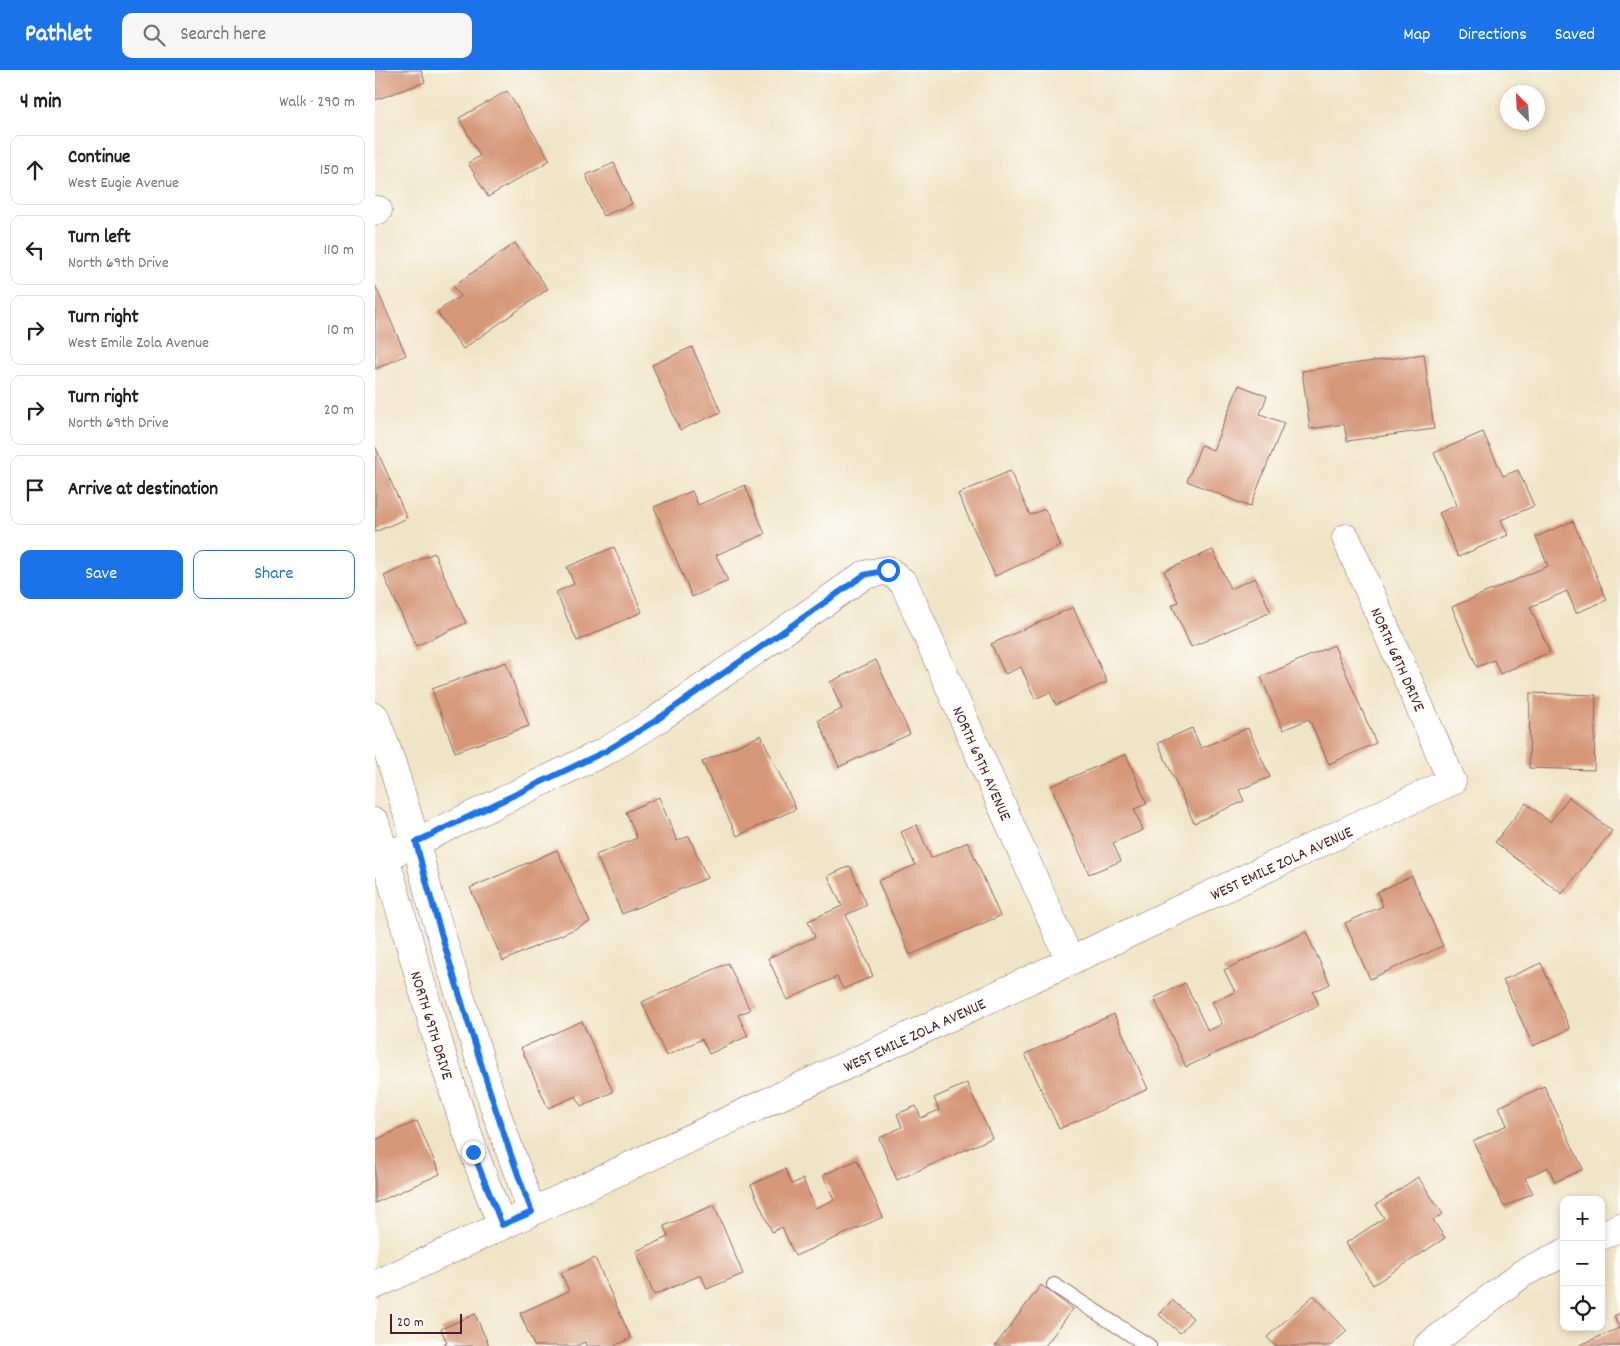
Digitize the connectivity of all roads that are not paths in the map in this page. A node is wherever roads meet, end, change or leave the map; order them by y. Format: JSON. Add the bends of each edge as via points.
{"nodes":[{"id":1,"x":1346,"y":538,"type":"dead end"},
{"id":2,"x":375,"y":717,"type":"edge"},
{"id":3,"x":1452,"y":781,"type":"joint"},
{"id":4,"x":375,"y":822,"type":"edge"},
{"id":5,"x":416,"y":842,"type":"junction"},
{"id":6,"x":380,"y":860,"type":"edge"},
{"id":7,"x":1070,"y":961,"type":"junction"},
{"id":8,"x":532,"y":1212,"type":"junction"},
{"id":9,"x":502,"y":1225,"type":"junction"},
{"id":10,"x":1620,"y":1227,"type":"edge"},
{"id":11,"x":1605,"y":1234,"type":"edge"},
{"id":12,"x":1560,"y":1256,"type":"edge"},
{"id":13,"x":375,"y":1285,"type":"edge"},
{"id":14,"x":1054,"y":1285,"type":"dead end"},
{"id":15,"x":1149,"y":1346,"type":"edge"},
{"id":16,"x":1428,"y":1346,"type":"edge"}],
"edges":[{"from":1,"to":3,"type":"street","name":"NORTH 68TH DRIVE"},
{"from":2,"to":5,"type":"street"},
{"from":3,"to":7,"type":"street","name":"WEST EMILE ZOLA AVENUE"},
{"from":4,"to":6,"type":"street","name":"NORTH 69TH DRIVE"},
{"from":5,"to":6,"type":"street"},
{"from":5,"to":7,"type":"street","name":"NORTH 69TH AVENUE","via":[[606,751],[655,721],[864,575],[888,570],[904,583]]},
{"from":5,"to":8,"type":"street","via":[[429,895],[495,1108]]},
{"from":6,"to":9,"type":"street","name":"NORTH 69TH DRIVE","via":[[454,1096]]},
{"from":7,"to":8,"type":"street","name":"WEST EMILE ZOLA AVENUE"},
{"from":8,"to":9,"type":"street","name":"WEST EMILE ZOLA AVENUE"},
{"from":9,"to":13,"type":"street","name":"WEST EMILE ZOLA AVENUE"},
{"from":10,"to":11,"type":"street"},
{"from":12,"to":16,"type":"street","via":[[1523,1273]]},
{"from":14,"to":15,"type":"lane"}]}
